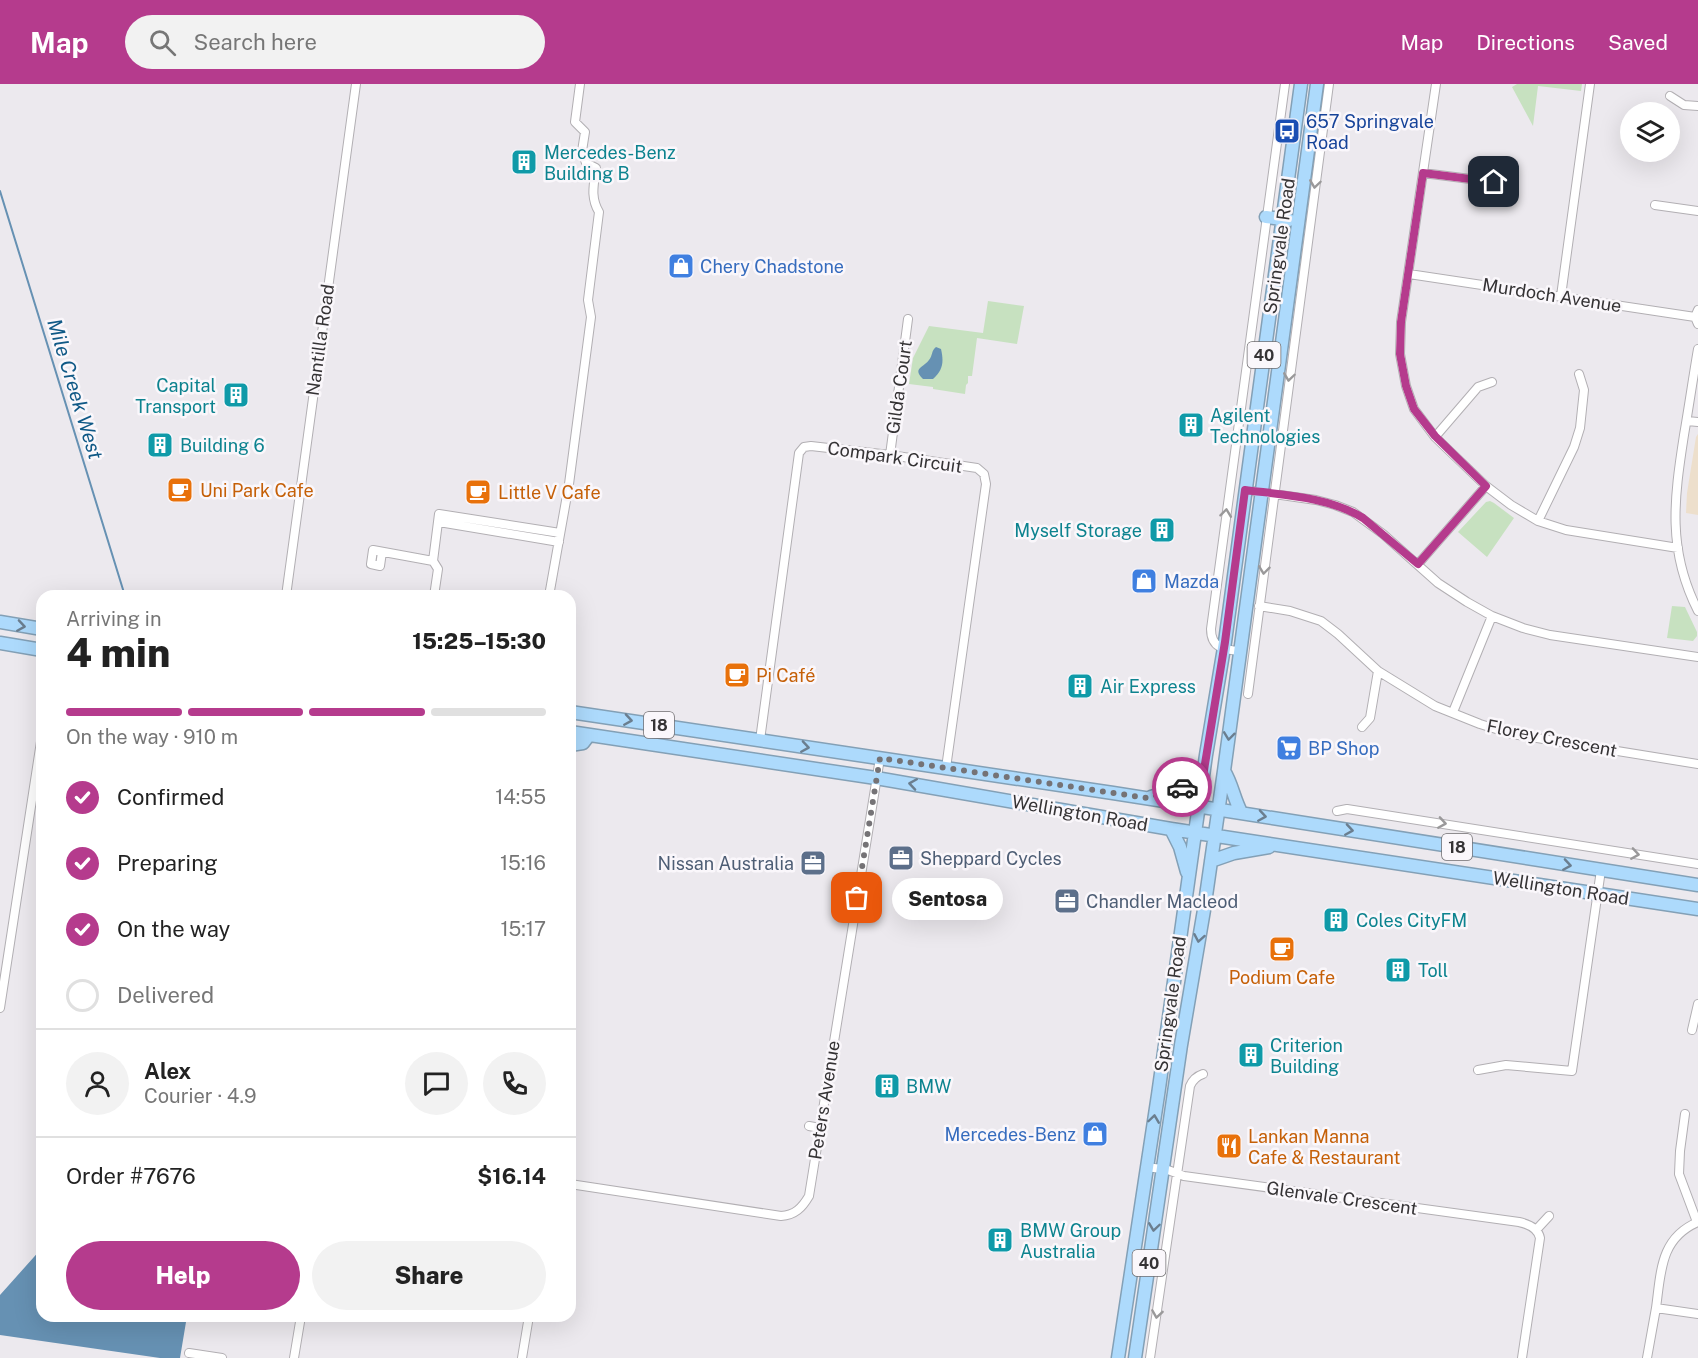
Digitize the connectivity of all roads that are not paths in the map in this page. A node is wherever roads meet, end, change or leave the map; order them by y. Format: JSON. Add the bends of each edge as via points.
{"nodes":[{"id":1,"x":356,"y":84,"type":"edge"},
{"id":2,"x":580,"y":84,"type":"edge"},
{"id":3,"x":1285,"y":84,"type":"edge"},
{"id":4,"x":1317,"y":84,"type":"edge"},
{"id":5,"x":1329,"y":84,"type":"edge"},
{"id":6,"x":1436,"y":84,"type":"edge"},
{"id":7,"x":1590,"y":84,"type":"edge"},
{"id":8,"x":1301,"y":88,"type":"edge"},
{"id":9,"x":1670,"y":96,"type":"dead end"},
{"id":10,"x":1282,"y":101,"type":"junction"},
{"id":11,"x":1698,"y":106,"type":"edge"},
{"id":12,"x":1423,"y":173,"type":"junction"},
{"id":13,"x":1494,"y":182,"type":"dead end"},
{"id":14,"x":1655,"y":205,"type":"dead end"},
{"id":15,"x":1698,"y":211,"type":"edge"},
{"id":16,"x":1266,"y":217,"type":"junction"},
{"id":17,"x":1282,"y":219,"type":"junction"},
{"id":18,"x":1298,"y":221,"type":"junction"},
{"id":19,"x":1409,"y":274,"type":"junction"},
{"id":20,"x":1295,"y":288,"type":"junction"},
{"id":21,"x":1561,"y":296,"type":"junction"},
{"id":22,"x":1697,"y":317,"type":"edge"},
{"id":23,"x":908,"y":319,"type":"dead end"},
{"id":24,"x":1698,"y":349,"type":"edge"},
{"id":25,"x":1579,"y":374,"type":"dead end"},
{"id":26,"x":1492,"y":382,"type":"dead end"},
{"id":27,"x":1687,"y":421,"type":"junction"},
{"id":28,"x":1698,"y":422,"type":"edge"},
{"id":29,"x":1435,"y":436,"type":"junction"},
{"id":30,"x":890,"y":455,"type":"junction"},
{"id":31,"x":1486,"y":486,"type":"junction"},
{"id":32,"x":1245,"y":490,"type":"junction"},
{"id":33,"x":1267,"y":493,"type":"junction"},
{"id":34,"x":1539,"y":521,"type":"junction"},
{"id":35,"x":439,"y":522,"type":"junction"},
{"id":36,"x":560,"y":533,"type":"junction"},
{"id":37,"x":559,"y":542,"type":"junction"},
{"id":38,"x":1678,"y":548,"type":"junction"},
{"id":39,"x":382,"y":552,"type":"dead end"},
{"id":40,"x":433,"y":561,"type":"junction"},
{"id":41,"x":1418,"y":564,"type":"junction"},
{"id":42,"x":287,"y":590,"type":"edge"},
{"id":43,"x":435,"y":590,"type":"edge"},
{"id":44,"x":550,"y":590,"type":"edge"},
{"id":45,"x":1259,"y":606,"type":"junction"},
{"id":46,"x":1698,"y":611,"type":"edge"},
{"id":47,"x":1492,"y":616,"type":"junction"},
{"id":48,"x":0,"y":622,"type":"edge"},
{"id":49,"x":36,"y":628,"type":"edge"},
{"id":50,"x":0,"y":643,"type":"edge"},
{"id":51,"x":36,"y":649,"type":"edge"},
{"id":52,"x":1224,"y":650,"type":"junction"},
{"id":53,"x":1239,"y":651,"type":"junction"},
{"id":54,"x":1698,"y":657,"type":"edge"},
{"id":55,"x":1378,"y":671,"type":"junction"},
{"id":56,"x":1250,"y":680,"type":"junction"},
{"id":57,"x":1235,"y":688,"type":"junction"},
{"id":58,"x":1248,"y":694,"type":"dead end"},
{"id":59,"x":1453,"y":712,"type":"junction"},
{"id":60,"x":576,"y":713,"type":"edge"},
{"id":61,"x":1362,"y":727,"type":"dead end"},
{"id":62,"x":576,"y":733,"type":"edge"},
{"id":63,"x":589,"y":735,"type":"junction"},
{"id":64,"x":760,"y":740,"type":"junction"},
{"id":65,"x":576,"y":744,"type":"edge"},
{"id":66,"x":880,"y":758,"type":"junction"},
{"id":67,"x":1698,"y":764,"type":"edge"},
{"id":68,"x":946,"y":768,"type":"junction"},
{"id":69,"x":1224,"y":771,"type":"junction"},
{"id":70,"x":36,"y":774,"type":"edge"},
{"id":71,"x":1203,"y":776,"type":"junction"},
{"id":72,"x":876,"y":778,"type":"junction"},
{"id":73,"x":1147,"y":798,"type":"junction"},
{"id":74,"x":1199,"y":806,"type":"junction"},
{"id":75,"x":1218,"y":809,"type":"junction"},
{"id":76,"x":1241,"y":812,"type":"junction"},
{"id":77,"x":1337,"y":812,"type":"dead end"},
{"id":78,"x":1171,"y":829,"type":"junction"},
{"id":79,"x":1195,"y":832,"type":"junction"},
{"id":80,"x":1214,"y":835,"type":"junction"},
{"id":81,"x":1279,"y":845,"type":"junction"},
{"id":82,"x":1211,"y":861,"type":"junction"},
{"id":83,"x":1698,"y":864,"type":"edge"},
{"id":84,"x":1601,"y":870,"type":"junction"},
{"id":85,"x":1188,"y":876,"type":"junction"},
{"id":86,"x":1698,"y":885,"type":"edge"},
{"id":87,"x":1598,"y":894,"type":"junction"},
{"id":88,"x":1698,"y":909,"type":"edge"},
{"id":89,"x":1698,"y":1004,"type":"edge"},
{"id":90,"x":0,"y":1008,"type":"edge"},
{"id":91,"x":1692,"y":1030,"type":"dead end"},
{"id":92,"x":1478,"y":1070,"type":"dead end"},
{"id":93,"x":1203,"y":1074,"type":"dead end"},
{"id":94,"x":1685,"y":1114,"type":"dead end"},
{"id":95,"x":809,"y":1126,"type":"dead end"},
{"id":96,"x":820,"y":1128,"type":"junction"},
{"id":97,"x":1147,"y":1167,"type":"junction"},
{"id":98,"x":1163,"y":1169,"type":"junction"},
{"id":99,"x":1178,"y":1173,"type":"junction"},
{"id":100,"x":576,"y":1185,"type":"edge"},
{"id":101,"x":1549,"y":1216,"type":"dead end"},
{"id":102,"x":1697,"y":1222,"type":"edge"},
{"id":103,"x":1536,"y":1230,"type":"junction"},
{"id":104,"x":1656,"y":1308,"type":"junction"},
{"id":105,"x":1698,"y":1314,"type":"edge"},
{"id":106,"x":300,"y":1322,"type":"edge"},
{"id":107,"x":528,"y":1322,"type":"edge"},
{"id":108,"x":189,"y":1353,"type":"dead end"},
{"id":109,"x":222,"y":1358,"type":"edge"},
{"id":110,"x":294,"y":1358,"type":"edge"},
{"id":111,"x":522,"y":1358,"type":"edge"},
{"id":112,"x":1118,"y":1358,"type":"edge"},
{"id":113,"x":1135,"y":1358,"type":"edge"},
{"id":114,"x":1150,"y":1358,"type":"edge"},
{"id":115,"x":1522,"y":1358,"type":"edge"},
{"id":116,"x":1647,"y":1358,"type":"edge"}],
"edges":[{"from":1,"to":42,"type":"street","name":"Nantilla Road"},
{"from":2,"to":36,"type":"street","via":[[575,122],[585,132],[582,151],[586,163],[596,168],[593,198],[599,212],[588,300],[591,317]]},
{"from":3,"to":10,"type":"street","name":"Springvale Road"},
{"from":4,"to":18,"type":"highway","name":"Springvale Road","number":"40"},
{"from":5,"to":20,"type":"street","one_way":true},
{"from":6,"to":12,"type":"street"},
{"from":7,"to":21,"type":"street"},
{"from":8,"to":10,"type":"street","name":"Springvale Road"},
{"from":8,"to":17,"type":"highway","name":"Springvale Road","number":"40"},
{"from":9,"to":11,"type":"street","via":[[1684,105]]},
{"from":10,"to":16,"type":"street","name":"Springvale Road"},
{"from":12,"to":13,"type":"street"},
{"from":12,"to":19,"type":"street"},
{"from":14,"to":15,"type":"street"},
{"from":16,"to":17,"type":"highway"},
{"from":52,"to":16,"type":"street","name":"Springvale Road","one_way":true,"via":[[1216,644],[1211,629]]},
{"from":17,"to":18,"type":"highway"},
{"from":17,"to":32,"type":"highway","name":"Springvale Road","number":"40"},
{"from":18,"to":20,"type":"highway","name":"Springvale Road","number":"40"},
{"from":19,"to":21,"type":"street","name":"Murdoch Avenue"},
{"from":19,"to":29,"type":"street","via":[[1400,354],[1414,409]]},
{"from":20,"to":33,"type":"highway","name":"Springvale Road","number":"40","one_way":true},
{"from":21,"to":22,"type":"street","name":"Murdoch Avenue"},
{"from":23,"to":30,"type":"street","name":"Gilda Court"},
{"from":24,"to":27,"type":"street"},
{"from":25,"to":34,"type":"street","via":[[1584,390],[1580,428]]},
{"from":26,"to":29,"type":"street","via":[[1478,387]]},
{"from":27,"to":28,"type":"street"},
{"from":27,"to":38,"type":"street","via":[[1675,499]]},
{"from":29,"to":31,"type":"street"},
{"from":30,"to":64,"type":"street","name":"Compark Circuit","via":[[811,446],[799,453]]},
{"from":30,"to":68,"type":"street","name":"Compark Circuit","via":[[976,468],[984,474],[986,484]]},
{"from":31,"to":34,"type":"street"},
{"from":31,"to":41,"type":"street"},
{"from":32,"to":33,"type":"street"},
{"from":32,"to":52,"type":"highway","name":"Springvale Road","number":"40"},
{"from":33,"to":41,"type":"street","via":[[1316,500],[1353,512]]},
{"from":33,"to":45,"type":"street","one_way":true},
{"from":33,"to":53,"type":"highway","name":"Springvale Road","number":"40"},
{"from":34,"to":38,"type":"street","via":[[1566,530]]},
{"from":35,"to":36,"type":"street","via":[[439,514]]},
{"from":35,"to":37,"type":"street"},
{"from":35,"to":40,"type":"street"},
{"from":36,"to":37,"type":"street"},
{"from":37,"to":44,"type":"street"},
{"from":38,"to":46,"type":"street"},
{"from":39,"to":40,"type":"street"},
{"from":40,"to":43,"type":"street","via":[[438,569]]},
{"from":41,"to":47,"type":"street","via":[[1438,583]]},
{"from":45,"to":55,"type":"street","name":"Florey Crescent","via":[[1321,621]]},
{"from":45,"to":56,"type":"street"},
{"from":47,"to":54,"type":"street","via":[[1550,635]]},
{"from":47,"to":59,"type":"street"},
{"from":48,"to":49,"type":"highway","one_way":true},
{"from":50,"to":51,"type":"highway"},
{"from":52,"to":53,"type":"street"},
{"from":52,"to":71,"type":"highway","name":"Springvale Road","number":"40"},
{"from":53,"to":57,"type":"highway","name":"Springvale Road","number":"40"},
{"from":55,"to":59,"type":"street","name":"Florey Crescent","via":[[1435,706]]},
{"from":55,"to":61,"type":"street","via":[[1370,718]]},
{"from":56,"to":57,"type":"street"},
{"from":56,"to":58,"type":"street"},
{"from":57,"to":69,"type":"highway","name":"Springvale Road","number":"40","one_way":true},
{"from":59,"to":67,"type":"street","name":"Florey Crescent","via":[[1512,734]]},
{"from":60,"to":64,"type":"highway","name":"Wellington Road","number":"18","one_way":true},
{"from":62,"to":63,"type":"highway","name":"Wellington Road","number":"18"},
{"from":63,"to":65,"type":"highway","via":[[583,743]]},
{"from":63,"to":72,"type":"highway","name":"Wellington Road","number":"18"},
{"from":64,"to":66,"type":"highway","name":"Wellington Road","number":"18","one_way":true},
{"from":66,"to":68,"type":"highway","name":"Wellington Road","number":"18"},
{"from":66,"to":72,"type":"street","name":"Peters Avenue"},
{"from":68,"to":73,"type":"highway","name":"Wellington Road","number":"18"},
{"from":69,"to":75,"type":"highway","name":"Springvale Road","number":"40"},
{"from":69,"to":76,"type":"highway"},
{"from":70,"to":90,"type":"street"},
{"from":71,"to":73,"type":"highway"},
{"from":71,"to":74,"type":"highway","name":"Springvale Road","number":"40"},
{"from":78,"to":72,"type":"highway","name":"Wellington Road","number":"18","one_way":true},
{"from":72,"to":96,"type":"street","name":"Peters Avenue"},
{"from":73,"to":74,"type":"highway","name":"Wellington Road","number":"18"},
{"from":74,"to":75,"type":"highway","name":"Wellington Road","number":"18"},
{"from":74,"to":79,"type":"highway","name":"Springvale Road","number":"40"},
{"from":75,"to":76,"type":"highway","name":"Wellington Road","number":"18"},
{"from":75,"to":80,"type":"highway","name":"Springvale Road","number":"40"},
{"from":76,"to":84,"type":"highway","name":"Wellington Road","number":"18","one_way":true},
{"from":77,"to":83,"type":"street","one_way":true,"via":[[1347,809],[1384,814]]},
{"from":78,"to":79,"type":"highway","name":"Wellington Road","number":"18"},
{"from":78,"to":85,"type":"highway"},
{"from":79,"to":80,"type":"highway","name":"Wellington Road","number":"18"},
{"from":79,"to":85,"type":"highway","name":"Springvale Road","number":"40"},
{"from":80,"to":81,"type":"highway","name":"Wellington Road","number":"18"},
{"from":80,"to":82,"type":"highway","name":"Springvale Road","number":"40"},
{"from":81,"to":82,"type":"highway"},
{"from":81,"to":87,"type":"highway","name":"Wellington Road","number":"18"},
{"from":82,"to":98,"type":"highway","name":"Springvale Road","number":"40","one_way":true},
{"from":84,"to":86,"type":"highway","name":"Wellington Road","number":"18"},
{"from":84,"to":87,"type":"street"},
{"from":97,"to":85,"type":"highway","name":"Springvale Road","number":"40","one_way":true},
{"from":87,"to":88,"type":"highway","name":"Wellington Road","number":"18"},
{"from":87,"to":92,"type":"street","via":[[1572,1071],[1506,1065]]},
{"from":89,"to":91,"type":"street"},
{"from":93,"to":99,"type":"street","name":"Springvale Road","via":[[1190,1086]]},
{"from":94,"to":102,"type":"street","via":[[1679,1174]]},
{"from":95,"to":96,"type":"street"},
{"from":96,"to":100,"type":"street","name":"Peters Avenue","via":[[809,1196],[799,1210],[789,1215]]},
{"from":97,"to":98,"type":"street","name":"Glenvale Crescent"},
{"from":97,"to":112,"type":"highway","name":"Springvale Road","number":"40"},
{"from":98,"to":99,"type":"street","name":"Glenvale Crescent"},
{"from":98,"to":113,"type":"highway","name":"Springvale Road","number":"40","one_way":true},
{"from":99,"to":103,"type":"street","name":"Glenvale Crescent","via":[[1519,1222]]},
{"from":99,"to":114,"type":"street","name":"Springvale Road","one_way":true},
{"from":101,"to":103,"type":"street"},
{"from":102,"to":104,"type":"street","via":[[1683,1229],[1669,1247],[1662,1263]]},
{"from":103,"to":115,"type":"street","via":[[1540,1239]]},
{"from":104,"to":105,"type":"street"},
{"from":104,"to":116,"type":"street"},
{"from":106,"to":110,"type":"street"},
{"from":107,"to":111,"type":"street"},
{"from":108,"to":109,"type":"street"}]}
